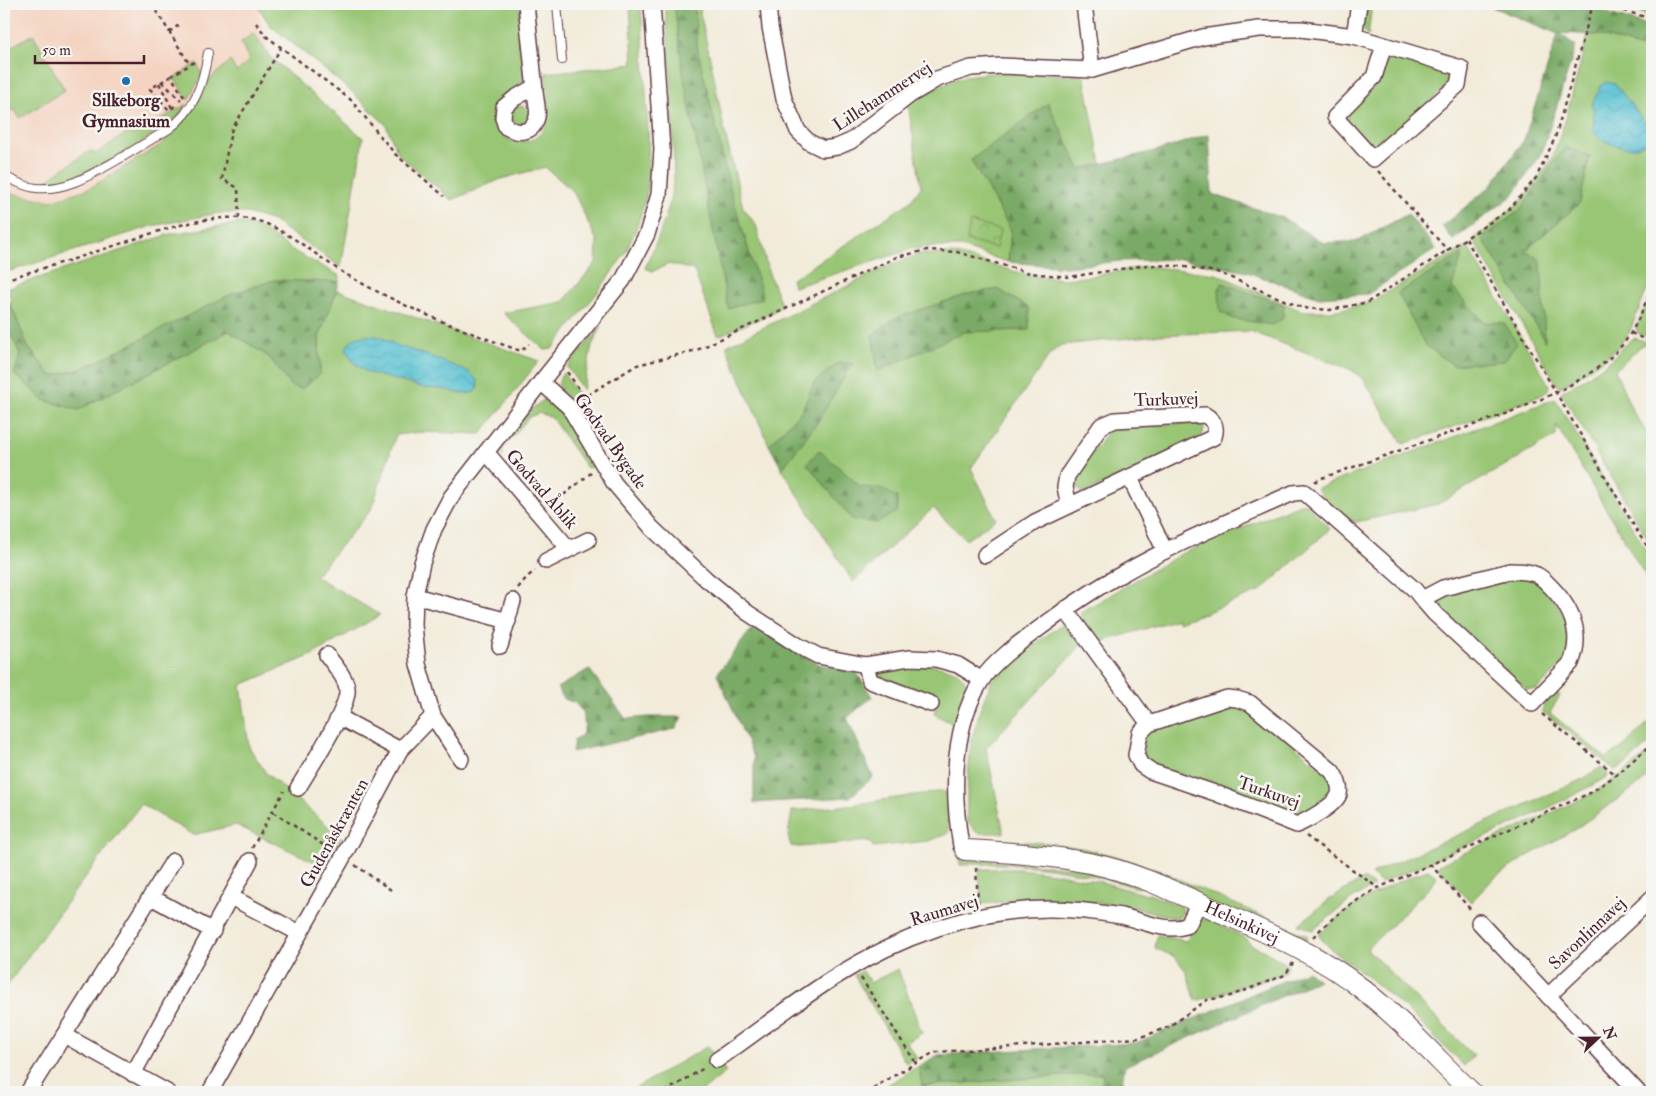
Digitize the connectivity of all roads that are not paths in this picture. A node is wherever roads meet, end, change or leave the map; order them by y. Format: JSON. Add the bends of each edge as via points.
{"nodes":[{"id":1,"x":526,"y":4,"type":"edge"},
{"id":2,"x":557,"y":4,"type":"edge"},
{"id":3,"x":652,"y":4,"type":"edge"},
{"id":4,"x":768,"y":4,"type":"edge"},
{"id":5,"x":1084,"y":4,"type":"edge"},
{"id":6,"x":1359,"y":4,"type":"edge"},
{"id":7,"x":1354,"y":36,"type":"junction"},
{"id":8,"x":1384,"y":46,"type":"junction"},
{"id":9,"x":208,"y":53,"type":"dead end"},
{"id":10,"x":562,"y":60,"type":"dead end"},
{"id":11,"x":1092,"y":70,"type":"junction"},
{"id":12,"x":534,"y":86,"type":"dead end"},
{"id":13,"x":4,"y":176,"type":"edge"},
{"id":14,"x":541,"y":382,"type":"junction"},
{"id":15,"x":486,"y":452,"type":"junction"},
{"id":16,"x":1130,"y":478,"type":"junction"},
{"id":17,"x":1070,"y":506,"type":"junction"},
{"id":18,"x":588,"y":540,"type":"dead end"},
{"id":19,"x":569,"y":550,"type":"junction"},
{"id":20,"x":1165,"y":551,"type":"junction"},
{"id":21,"x":985,"y":555,"type":"dead end"},
{"id":22,"x":546,"y":561,"type":"dead end"},
{"id":23,"x":415,"y":596,"type":"junction"},
{"id":24,"x":514,"y":596,"type":"road end"},
{"id":25,"x":1422,"y":599,"type":"junction"},
{"id":26,"x":1065,"y":609,"type":"junction"},
{"id":27,"x":508,"y":621,"type":"junction"},
{"id":28,"x":500,"y":646,"type":"dead end"},
{"id":29,"x":327,"y":656,"type":"dead end"},
{"id":30,"x":866,"y":666,"type":"junction"},
{"id":31,"x":982,"y":680,"type":"junction"},
{"id":32,"x":930,"y":704,"type":"dead end"},
{"id":33,"x":433,"y":716,"type":"junction"},
{"id":34,"x":339,"y":717,"type":"junction"},
{"id":35,"x":1149,"y":724,"type":"junction"},
{"id":36,"x":400,"y":750,"type":"junction"},
{"id":37,"x":461,"y":758,"type":"dead end"},
{"id":38,"x":298,"y":788,"type":"road end"},
{"id":39,"x":965,"y":850,"type":"joint"},
{"id":40,"x":173,"y":861,"type":"dead end"},
{"id":41,"x":250,"y":861,"type":"road end"},
{"id":42,"x":232,"y":896,"type":"junction"},
{"id":43,"x":151,"y":897,"type":"junction"},
{"id":44,"x":1652,"y":898,"type":"edge"},
{"id":45,"x":1199,"y":902,"type":"junction"},
{"id":46,"x":1479,"y":922,"type":"road end"},
{"id":47,"x":212,"y":931,"type":"junction"},
{"id":48,"x":299,"y":933,"type":"junction"},
{"id":49,"x":1548,"y":996,"type":"junction"},
{"id":50,"x":64,"y":1035,"type":"junction"},
{"id":51,"x":718,"y":1060,"type":"road end"},
{"id":52,"x":133,"y":1074,"type":"junction"},
{"id":53,"x":28,"y":1092,"type":"edge"},
{"id":54,"x":166,"y":1092,"type":"edge"},
{"id":55,"x":210,"y":1092,"type":"edge"},
{"id":56,"x":1471,"y":1092,"type":"edge"},
{"id":57,"x":1638,"y":1092,"type":"edge"}],
"edges":[{"from":1,"to":12,"type":"street"},
{"from":2,"to":10,"type":"lane"},
{"from":3,"to":14,"type":"street","via":[[662,149],[659,195],[647,234],[624,280]]},
{"from":4,"to":11,"type":"street","name":"Lillehammervej","via":[[784,100],[798,131],[823,149],[850,141],[910,95],[937,79],[971,68]]},
{"from":5,"to":11,"type":"street"},
{"from":6,"to":7,"type":"street"},
{"from":7,"to":8,"type":"street","name":"Lillehammervej"},
{"from":7,"to":11,"type":"street","name":"Lillehammervej","via":[[1301,29],[1259,29],[1203,36]]},
{"from":8,"to":8,"type":"street","name":"Lillehammervej","via":[[1461,68],[1458,85],[1373,159],[1334,116],[1374,77]]},
{"from":9,"to":13,"type":"lane","via":[[204,76],[194,101],[179,122],[169,129],[68,185],[36,188]]},
{"from":14,"to":15,"type":"street","name":"Gødvad Åblik"},
{"from":14,"to":30,"type":"street","name":"Gødvad Bygade","via":[[569,407],[614,483],[652,528],[706,579],[748,613],[799,646],[818,656]]},
{"from":15,"to":19,"type":"street","name":"Gødvad Åblik"},
{"from":15,"to":23,"type":"street","name":"Gødvad Åblik","via":[[451,498],[434,529]]},
{"from":16,"to":17,"type":"street","name":"Turkuvej"},
{"from":16,"to":17,"type":"street","name":"Turkuvej","via":[[1214,437],[1215,425],[1211,419],[1205,415],[1115,420],[1101,426],[1066,476]]},
{"from":16,"to":20,"type":"street"},
{"from":17,"to":21,"type":"street","name":"Turkuvej","via":[[1035,522]]},
{"from":18,"to":19,"type":"street","name":"Gødvad Åblik"},
{"from":19,"to":22,"type":"street","name":"Gødvad Åblik"},
{"from":20,"to":25,"type":"street","via":[[1293,493],[1304,492],[1414,588]]},
{"from":20,"to":26,"type":"street"},
{"from":23,"to":27,"type":"street"},
{"from":23,"to":33,"type":"street","name":"Gødvad Åblik","via":[[418,664]]},
{"from":24,"to":27,"type":"street"},
{"from":25,"to":25,"type":"street","via":[[1443,588],[1510,571],[1538,575],[1558,595],[1573,619],[1577,632],[1571,663],[1532,704]]},
{"from":26,"to":31,"type":"street","via":[[1009,650]]},
{"from":26,"to":35,"type":"street"},
{"from":27,"to":28,"type":"street"},
{"from":29,"to":34,"type":"street","via":[[347,689]]},
{"from":30,"to":31,"type":"street","name":"Gødvad Bygade","via":[[909,658],[936,660],[958,665]]},
{"from":30,"to":32,"type":"street","via":[[870,681]]},
{"from":31,"to":39,"type":"street","via":[[967,709],[955,783],[958,831]]},
{"from":33,"to":36,"type":"street","name":"Gudenåskrænten"},
{"from":33,"to":37,"type":"street","name":"Gødvad Åblik"},
{"from":34,"to":36,"type":"street"},
{"from":34,"to":38,"type":"street"},
{"from":35,"to":35,"type":"street","name":"Turkuvej","via":[[1227,698],[1250,703],[1332,771],[1339,785],[1339,794],[1335,801],[1297,825],[1150,772],[1136,755],[1140,733]]},
{"from":36,"to":48,"type":"street","name":"Gudenåskrænten"},
{"from":39,"to":45,"type":"street","name":"Helsinkivej","via":[[1050,856],[1095,864],[1139,877]]},
{"from":40,"to":43,"type":"street"},
{"from":41,"to":42,"type":"street"},
{"from":42,"to":47,"type":"street"},
{"from":42,"to":48,"type":"street"},
{"from":43,"to":47,"type":"street"},
{"from":43,"to":50,"type":"street"},
{"from":44,"to":49,"type":"street","name":"Savonlinnavej"},
{"from":45,"to":51,"type":"street","name":"Raumavej","via":[[1188,925],[1174,928],[1122,916],[1047,909],[980,917],[924,933],[834,977]]},
{"from":45,"to":56,"type":"street","name":"Helsinkivej","via":[[1301,950],[1340,973],[1404,1026]]},
{"from":46,"to":49,"type":"street","name":"Savonlinnavej"},
{"from":47,"to":52,"type":"street"},
{"from":48,"to":55,"type":"street","name":"Gudenåskrænten"},
{"from":49,"to":57,"type":"street","name":"Savonlinnavej"},
{"from":50,"to":52,"type":"street"},
{"from":50,"to":53,"type":"street"},
{"from":52,"to":54,"type":"street"}]}
